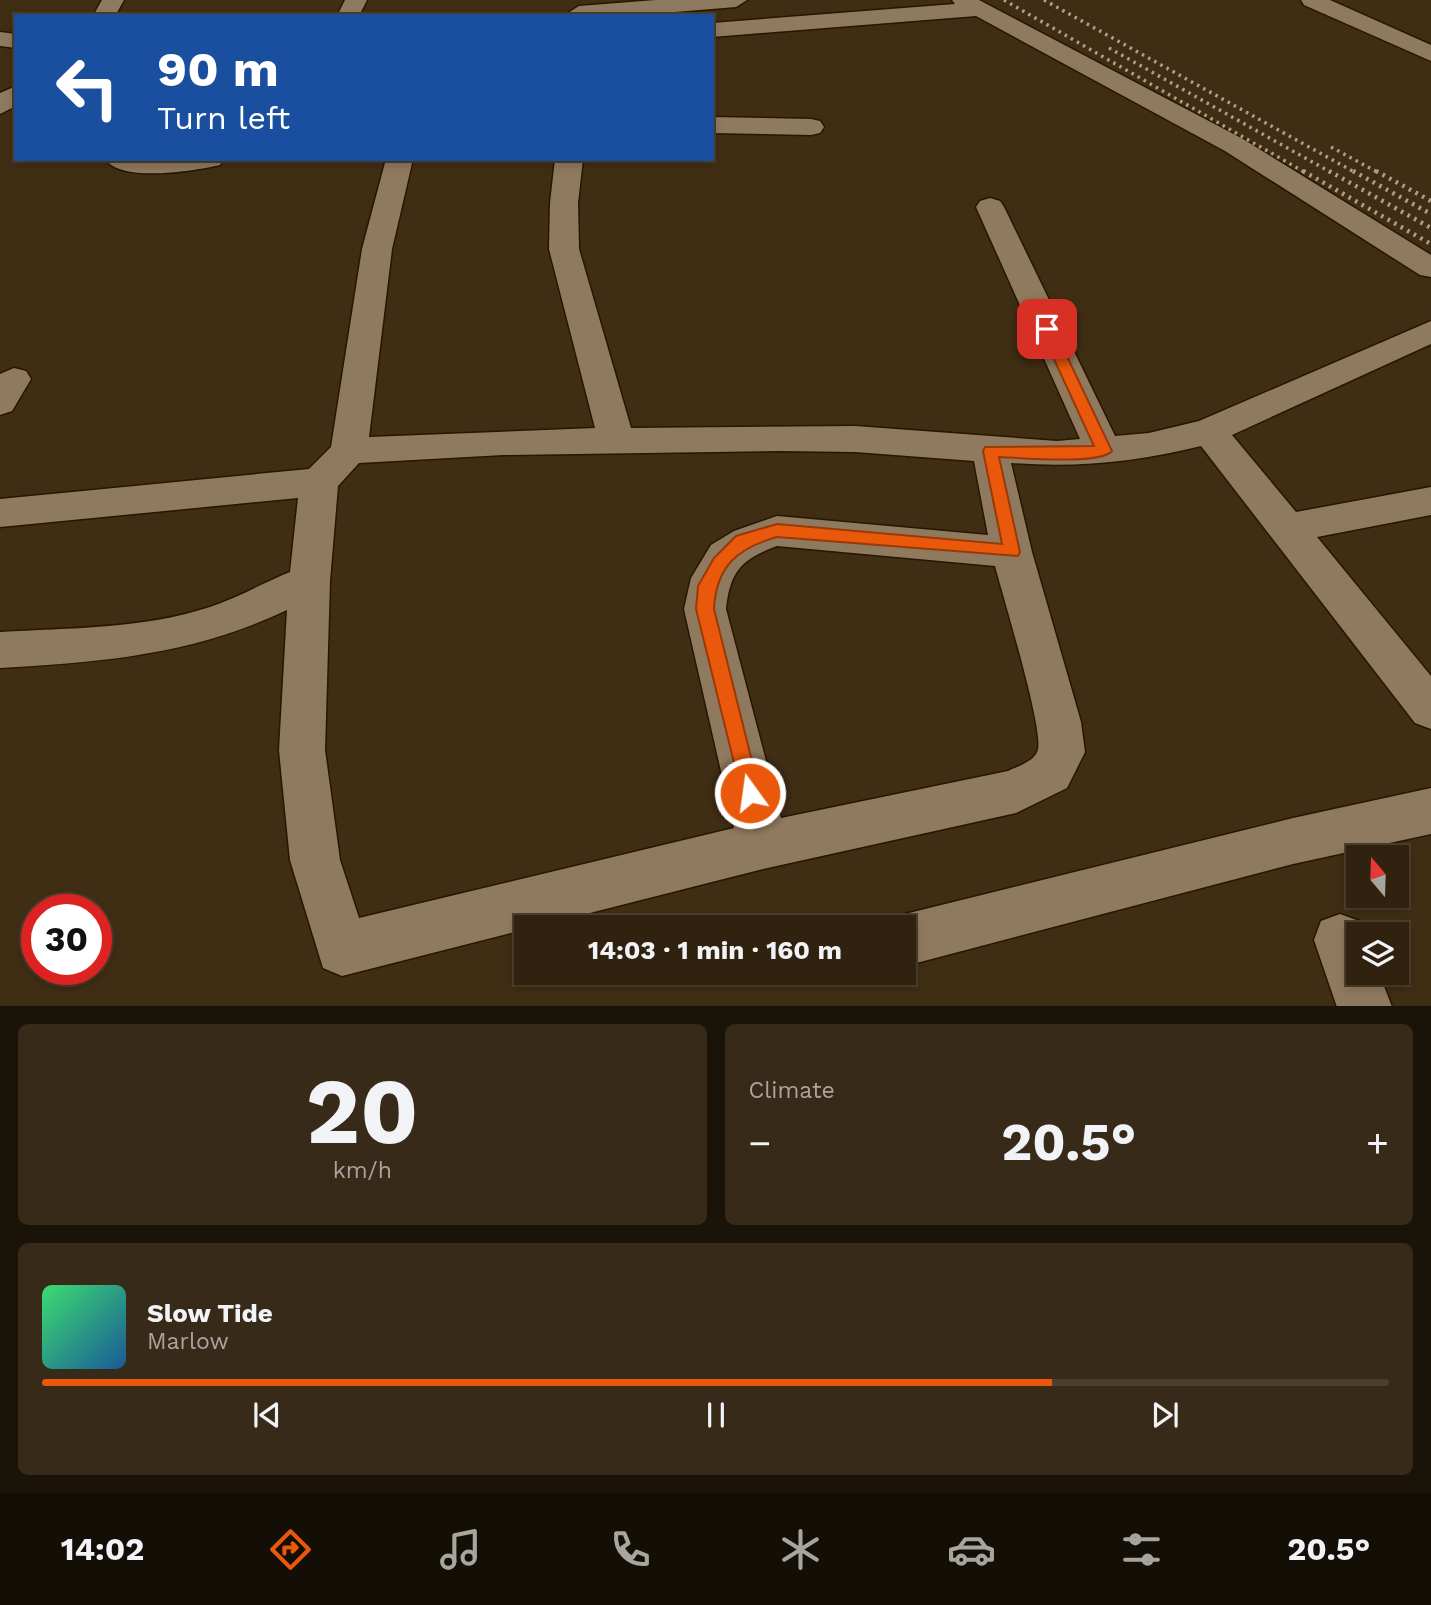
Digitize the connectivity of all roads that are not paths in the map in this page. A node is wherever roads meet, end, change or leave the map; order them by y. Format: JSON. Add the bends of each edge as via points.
{"nodes":[{"id":1,"x":736,"y":0,"type":"edge"},
{"id":2,"x":745,"y":0,"type":"edge"},
{"id":3,"x":1312,"y":0,"type":"edge"},
{"id":4,"x":969,"y":4,"type":"edge"},
{"id":5,"x":579,"y":9,"type":"edge"},
{"id":6,"x":755,"y":27,"type":"junction"},
{"id":7,"x":714,"y":30,"type":"edge"},
{"id":8,"x":1431,"y":54,"type":"edge"},
{"id":9,"x":14,"y":95,"type":"edge"},
{"id":10,"x":0,"y":106,"type":"edge"},
{"id":11,"x":714,"y":125,"type":"edge"},
{"id":12,"x":811,"y":127,"type":"dead end"},
{"id":13,"x":120,"y":161,"type":"edge"},
{"id":14,"x":183,"y":161,"type":"edge"},
{"id":15,"x":399,"y":161,"type":"edge"},
{"id":16,"x":569,"y":161,"type":"edge"},
{"id":17,"x":990,"y":207,"type":"dead end"},
{"id":18,"x":1431,"y":268,"type":"edge"},
{"id":19,"x":1431,"y":331,"type":"edge"},
{"id":20,"x":1209,"y":431,"type":"junction"},
{"id":21,"x":617,"y":441,"type":"junction"},
{"id":22,"x":349,"y":451,"type":"junction"},
{"id":23,"x":990,"y":451,"type":"junction"},
{"id":24,"x":1104,"y":451,"type":"junction"},
{"id":25,"x":319,"y":482,"type":"junction"},
{"id":26,"x":1431,"y":501,"type":"edge"},
{"id":27,"x":0,"y":513,"type":"edge"},
{"id":28,"x":1289,"y":528,"type":"junction"},
{"id":29,"x":1012,"y":552,"type":"junction"},
{"id":30,"x":309,"y":581,"type":"junction"},
{"id":31,"x":0,"y":650,"type":"edge"},
{"id":32,"x":1431,"y":709,"type":"edge"},
{"id":33,"x":1431,"y":811,"type":"edge"},
{"id":34,"x":763,"y":845,"type":"junction"},
{"id":35,"x":916,"y":937,"type":"edge"},
{"id":36,"x":1340,"y":940,"type":"dead end"},
{"id":37,"x":1365,"y":1006,"type":"edge"}],
"edges":[{"from":1,"to":5,"type":"street"},
{"from":2,"to":6,"type":"street"},
{"from":3,"to":8,"type":"street"},
{"from":4,"to":6,"type":"street"},
{"from":4,"to":18,"type":"street","via":[[1234,145]]},
{"from":6,"to":7,"type":"street"},
{"from":9,"to":10,"type":"street"},
{"from":11,"to":12,"type":"street"},
{"from":13,"to":14,"type":"street"},
{"from":15,"to":22,"type":"street","via":[[377,248]]},
{"from":16,"to":21,"type":"street","via":[[564,249]]},
{"from":17,"to":24,"type":"street"},
{"from":19,"to":20,"type":"street"},
{"from":20,"to":24,"type":"street","via":[[1149,446]]},
{"from":20,"to":28,"type":"street"},
{"from":21,"to":22,"type":"street"},
{"from":21,"to":23,"type":"street","via":[[855,439]]},
{"from":22,"to":25,"type":"street"},
{"from":23,"to":24,"type":"street"},
{"from":23,"to":29,"type":"street"},
{"from":25,"to":27,"type":"street"},
{"from":25,"to":30,"type":"street"},
{"from":26,"to":28,"type":"street"},
{"from":28,"to":32,"type":"street"},
{"from":29,"to":34,"type":"street","via":[[1058,722],[1062,752],[1050,773],[1016,791]]},
{"from":29,"to":34,"type":"street","via":[[777,531],[742,541],[720,563],[706,586],[705,609]]},
{"from":30,"to":31,"type":"street","via":[[209,625],[170,634],[138,641]]},
{"from":30,"to":34,"type":"street","via":[[302,750],[315,860],[342,949]]},
{"from":33,"to":35,"type":"street","via":[[1293,841]]},
{"from":36,"to":37,"type":"street"}]}
